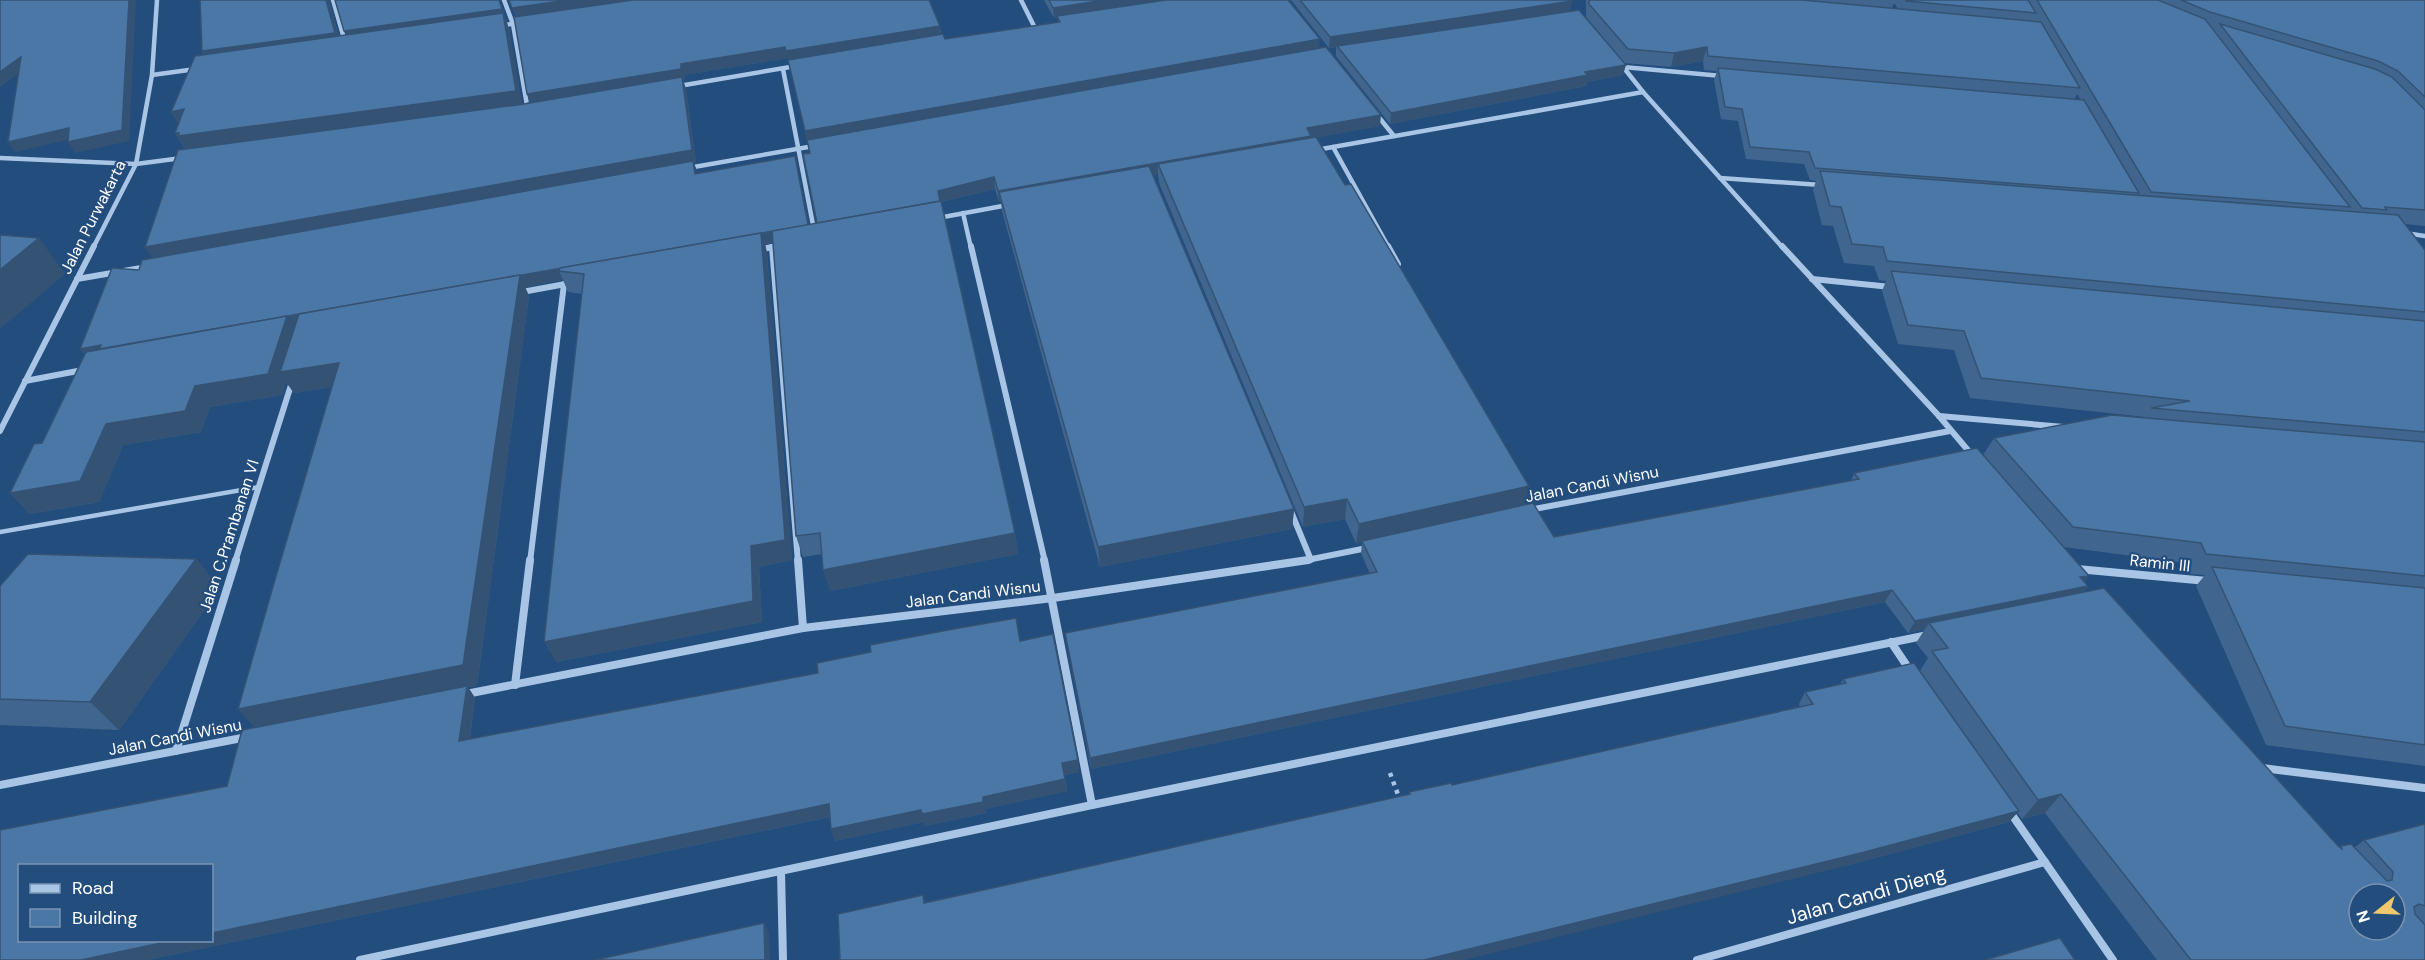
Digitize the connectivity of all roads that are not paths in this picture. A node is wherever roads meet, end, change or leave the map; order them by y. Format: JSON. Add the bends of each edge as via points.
{"nodes":[{"id":1,"x":157,"y":0,"type":"edge"},
{"id":2,"x":333,"y":0,"type":"edge"},
{"id":3,"x":504,"y":0,"type":"edge"},
{"id":4,"x":1021,"y":0,"type":"edge"},
{"id":5,"x":524,"y":22,"type":"edge"},
{"id":6,"x":513,"y":24,"type":"junction"},
{"id":7,"x":1046,"y":24,"type":"edge"},
{"id":8,"x":1035,"y":26,"type":"junction"},
{"id":9,"x":489,"y":27,"type":"edge"},
{"id":10,"x":1023,"y":28,"type":"edge"},
{"id":11,"x":347,"y":49,"type":"edge"},
{"id":12,"x":1616,"y":58,"type":"edge"},
{"id":13,"x":806,"y":65,"type":"edge"},
{"id":14,"x":1623,"y":67,"type":"junction"},
{"id":15,"x":197,"y":69,"type":"edge"},
{"id":16,"x":783,"y":69,"type":"junction"},
{"id":17,"x":152,"y":75,"type":"junction"},
{"id":18,"x":1729,"y":76,"type":"edge"},
{"id":19,"x":667,"y":88,"type":"edge"},
{"id":20,"x":1642,"y":92,"type":"junction"},
{"id":21,"x":1371,"y":108,"type":"edge"},
{"id":22,"x":540,"y":109,"type":"edge"},
{"id":23,"x":528,"y":111,"type":"junction"},
{"id":24,"x":516,"y":113,"type":"edge"},
{"id":25,"x":1394,"y":136,"type":"junction"},
{"id":26,"x":822,"y":144,"type":"edge"},
{"id":27,"x":1333,"y":147,"type":"junction"},
{"id":28,"x":799,"y":148,"type":"junction"},
{"id":29,"x":1311,"y":151,"type":"edge"},
{"id":30,"x":0,"y":158,"type":"edge"},
{"id":31,"x":184,"y":158,"type":"edge"},
{"id":32,"x":136,"y":164,"type":"junction"},
{"id":33,"x":682,"y":170,"type":"edge"},
{"id":34,"x":1720,"y":178,"type":"junction"},
{"id":35,"x":1825,"y":186,"type":"edge"},
{"id":36,"x":1019,"y":203,"type":"edge"},
{"id":37,"x":963,"y":213,"type":"junction"},
{"id":38,"x":929,"y":219,"type":"edge"},
{"id":39,"x":2402,"y":232,"type":"edge"},
{"id":40,"x":2425,"y":236,"type":"edge"},
{"id":41,"x":816,"y":239,"type":"edge"},
{"id":42,"x":783,"y":245,"type":"edge"},
{"id":43,"x":772,"y":247,"type":"junction"},
{"id":44,"x":749,"y":252,"type":"edge"},
{"id":45,"x":158,"y":264,"type":"edge"},
{"id":46,"x":1402,"y":271,"type":"edge"},
{"id":47,"x":77,"y":279,"type":"junction"},
{"id":48,"x":1811,"y":279,"type":"junction"},
{"id":49,"x":575,"y":282,"type":"edge"},
{"id":50,"x":564,"y":284,"type":"junction"},
{"id":51,"x":1894,"y":287,"type":"edge"},
{"id":52,"x":517,"y":293,"type":"edge"},
{"id":53,"x":96,"y":368,"type":"edge"},
{"id":54,"x":294,"y":375,"type":"edge"},
{"id":55,"x":25,"y":381,"type":"junction"},
{"id":56,"x":1939,"y":416,"type":"junction"},
{"id":57,"x":2070,"y":427,"type":"edge"},
{"id":58,"x":1950,"y":430,"type":"junction"},
{"id":59,"x":0,"y":431,"type":"edge"},
{"id":60,"x":1980,"y":465,"type":"edge"},
{"id":61,"x":259,"y":487,"type":"junction"},
{"id":62,"x":1527,"y":499,"type":"edge"},
{"id":63,"x":1289,"y":506,"type":"edge"},
{"id":64,"x":1533,"y":509,"type":"junction"},
{"id":65,"x":1521,"y":512,"type":"edge"},
{"id":66,"x":0,"y":532,"type":"edge"},
{"id":67,"x":1370,"y":547,"type":"edge"},
{"id":68,"x":1311,"y":561,"type":"junction"},
{"id":69,"x":2078,"y":576,"type":"edge"},
{"id":70,"x":2212,"y":582,"type":"edge"},
{"id":71,"x":1053,"y":598,"type":"junction"},
{"id":72,"x":803,"y":628,"type":"junction"},
{"id":73,"x":1937,"y":633,"type":"edge"},
{"id":74,"x":1891,"y":642,"type":"junction"},
{"id":75,"x":1917,"y":681,"type":"edge"},
{"id":76,"x":515,"y":685,"type":"junction"},
{"id":77,"x":456,"y":696,"type":"edge"},
{"id":78,"x":257,"y":735,"type":"edge"},
{"id":79,"x":176,"y":751,"type":"junction"},
{"id":80,"x":2250,"y":767,"type":"edge"},
{"id":81,"x":0,"y":785,"type":"edge"},
{"id":82,"x":2425,"y":788,"type":"edge"},
{"id":83,"x":1092,"y":805,"type":"junction"},
{"id":84,"x":2005,"y":805,"type":"edge"},
{"id":85,"x":2045,"y":862,"type":"junction"},
{"id":86,"x":782,"y":871,"type":"junction"},
{"id":87,"x":360,"y":960,"type":"edge"},
{"id":88,"x":783,"y":960,"type":"edge"},
{"id":89,"x":1697,"y":960,"type":"edge"},
{"id":90,"x":2113,"y":960,"type":"edge"}],
"edges":[{"from":1,"to":17,"type":"street","name":"Jalan Purwakarta"},
{"from":2,"to":11,"type":"street"},
{"from":3,"to":6,"type":"street"},
{"from":4,"to":8,"type":"street"},
{"from":5,"to":6,"type":"street"},
{"from":6,"to":9,"type":"street"},
{"from":6,"to":23,"type":"street"},
{"from":7,"to":8,"type":"street"},
{"from":8,"to":10,"type":"street"},
{"from":12,"to":14,"type":"street"},
{"from":13,"to":16,"type":"street"},
{"from":14,"to":18,"type":"street"},
{"from":14,"to":20,"type":"street"},
{"from":15,"to":17,"type":"street"},
{"from":16,"to":19,"type":"street"},
{"from":16,"to":28,"type":"street"},
{"from":17,"to":32,"type":"street","name":"Jalan Purwakarta"},
{"from":20,"to":25,"type":"street"},
{"from":20,"to":34,"type":"street"},
{"from":21,"to":25,"type":"street"},
{"from":22,"to":23,"type":"street"},
{"from":23,"to":24,"type":"street"},
{"from":25,"to":27,"type":"street"},
{"from":26,"to":28,"type":"street"},
{"from":27,"to":29,"type":"street"},
{"from":27,"to":46,"type":"street"},
{"from":28,"to":33,"type":"street"},
{"from":28,"to":41,"type":"street"},
{"from":30,"to":32,"type":"street"},
{"from":31,"to":32,"type":"street"},
{"from":32,"to":47,"type":"street","name":"Jalan Purwakarta"},
{"from":34,"to":35,"type":"street"},
{"from":34,"to":48,"type":"street"},
{"from":36,"to":37,"type":"street"},
{"from":37,"to":38,"type":"street"},
{"from":37,"to":71,"type":"street"},
{"from":39,"to":40,"type":"street"},
{"from":42,"to":43,"type":"street"},
{"from":43,"to":44,"type":"street"},
{"from":43,"to":72,"type":"street"},
{"from":45,"to":47,"type":"street"},
{"from":47,"to":55,"type":"street","name":"Jalan Purwakarta"},
{"from":48,"to":51,"type":"street"},
{"from":48,"to":56,"type":"street"},
{"from":49,"to":50,"type":"street"},
{"from":50,"to":52,"type":"street"},
{"from":50,"to":76,"type":"street"},
{"from":53,"to":55,"type":"street"},
{"from":54,"to":61,"type":"street","name":"Jalan C.Prambanan VI"},
{"from":55,"to":59,"type":"street","name":"Jalan Purwakarta"},
{"from":56,"to":57,"type":"street"},
{"from":56,"to":58,"type":"street"},
{"from":58,"to":60,"type":"street"},
{"from":58,"to":64,"type":"street","name":"Jalan Candi Wisnu"},
{"from":61,"to":66,"type":"lane"},
{"from":61,"to":79,"type":"street","name":"Jalan C.Prambanan VI"},
{"from":62,"to":64,"type":"street"},
{"from":63,"to":68,"type":"street"},
{"from":64,"to":65,"type":"street","name":"Jalan Candi Wisnu"},
{"from":67,"to":68,"type":"street","name":"Jalan Candi Wisnu"},
{"from":68,"to":71,"type":"street","name":"Jalan Candi Wisnu"},
{"from":69,"to":70,"type":"street","name":"Ramin III","via":[[2071,568]]},
{"from":71,"to":72,"type":"street","name":"Jalan Candi Wisnu"},
{"from":71,"to":83,"type":"street"},
{"from":72,"to":76,"type":"street","name":"Jalan Candi Wisnu"},
{"from":73,"to":74,"type":"street"},
{"from":74,"to":75,"type":"street"},
{"from":74,"to":83,"type":"street"},
{"from":76,"to":77,"type":"street","name":"Jalan Candi Wisnu"},
{"from":78,"to":79,"type":"street","name":"Jalan Candi Wisnu"},
{"from":79,"to":81,"type":"street","name":"Jalan Candi Wisnu"},
{"from":80,"to":82,"type":"street"},
{"from":83,"to":86,"type":"street"},
{"from":84,"to":85,"type":"street"},
{"from":85,"to":89,"type":"street","name":"Jalan Candi Dieng"},
{"from":85,"to":90,"type":"street"},
{"from":86,"to":87,"type":"street"},
{"from":86,"to":88,"type":"street"}]}
